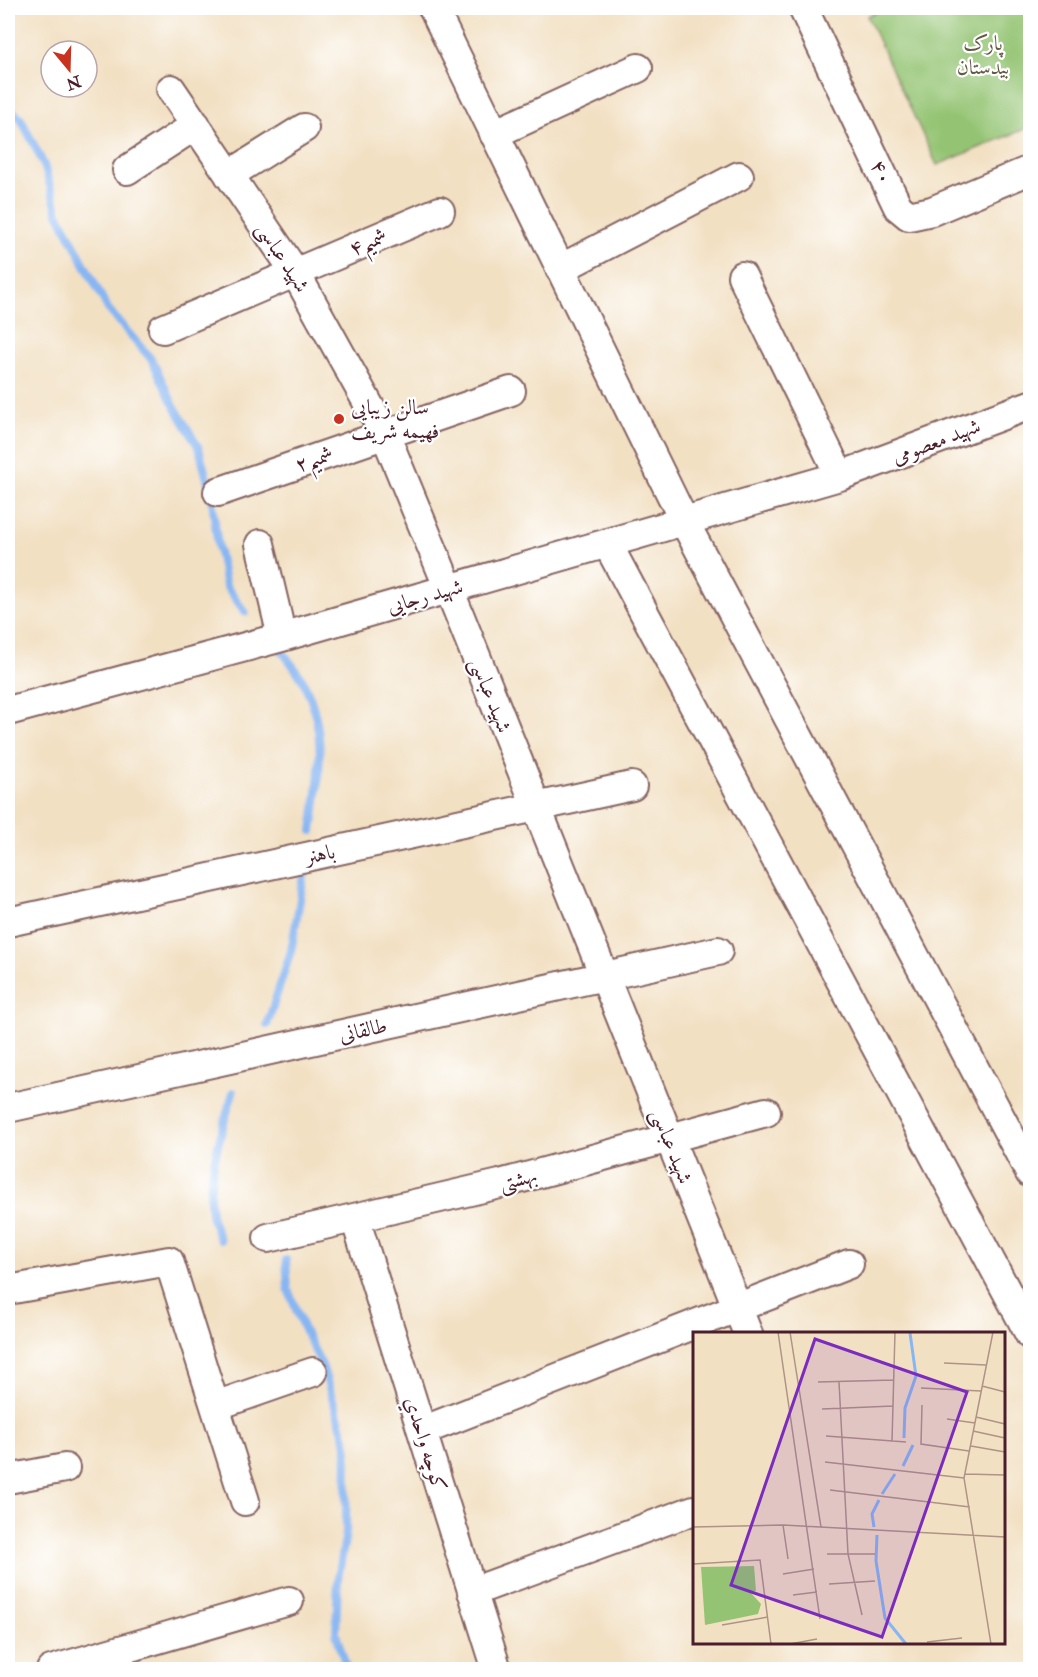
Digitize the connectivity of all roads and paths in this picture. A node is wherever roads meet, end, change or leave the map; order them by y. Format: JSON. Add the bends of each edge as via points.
{"nodes":[{"id":1,"x":433,"y":8,"type":"edge"},
{"id":2,"x":803,"y":8,"type":"edge"},
{"id":3,"x":638,"y":68,"type":"dead end"},
{"id":4,"x":171,"y":89,"type":"dead end"},
{"id":5,"x":195,"y":124,"type":"junction"},
{"id":6,"x":304,"y":128,"type":"dead end"},
{"id":7,"x":494,"y":134,"type":"junction"},
{"id":8,"x":127,"y":170,"type":"dead end"},
{"id":9,"x":1030,"y":170,"type":"edge"},
{"id":10,"x":229,"y":175,"type":"junction"},
{"id":11,"x":739,"y":176,"type":"dead end"},
{"id":12,"x":440,"y":211,"type":"dead end"},
{"id":13,"x":560,"y":270,"type":"junction"},
{"id":14,"x":295,"y":272,"type":"junction"},
{"id":15,"x":742,"y":276,"type":"dead end"},
{"id":16,"x":163,"y":329,"type":"dead end"},
{"id":17,"x":511,"y":391,"type":"dead end"},
{"id":18,"x":1030,"y":405,"type":"edge"},
{"id":19,"x":385,"y":434,"type":"junction"},
{"id":20,"x":840,"y":476,"type":"junction"},
{"id":21,"x":218,"y":492,"type":"dead end"},
{"id":22,"x":684,"y":521,"type":"junction"},
{"id":23,"x":607,"y":543,"type":"junction"},
{"id":24,"x":260,"y":544,"type":"dead end"},
{"id":25,"x":449,"y":589,"type":"junction"},
{"id":26,"x":282,"y":638,"type":"junction"},
{"id":27,"x":8,"y":711,"type":"edge"},
{"id":28,"x":632,"y":786,"type":"dead end"},
{"id":29,"x":536,"y":807,"type":"junction"},
{"id":30,"x":8,"y":922,"type":"edge"},
{"id":31,"x":718,"y":951,"type":"dead end"},
{"id":32,"x":604,"y":977,"type":"junction"},
{"id":33,"x":8,"y":1108,"type":"edge"},
{"id":34,"x":766,"y":1112,"type":"dead end"},
{"id":35,"x":669,"y":1138,"type":"junction"},
{"id":36,"x":1030,"y":1173,"type":"edge"},
{"id":37,"x":355,"y":1218,"type":"junction"},
{"id":38,"x":268,"y":1238,"type":"dead end"},
{"id":39,"x":849,"y":1264,"type":"dead end"},
{"id":40,"x":8,"y":1290,"type":"edge"},
{"id":41,"x":737,"y":1307,"type":"junction"},
{"id":42,"x":747,"y":1332,"type":"edge"},
{"id":43,"x":1030,"y":1335,"type":"edge"},
{"id":44,"x":314,"y":1372,"type":"dead end"},
{"id":45,"x":215,"y":1406,"type":"junction"},
{"id":46,"x":422,"y":1431,"type":"junction"},
{"id":47,"x":65,"y":1468,"type":"dead end"},
{"id":48,"x":8,"y":1479,"type":"edge"},
{"id":49,"x":245,"y":1502,"type":"dead end"},
{"id":50,"x":693,"y":1510,"type":"edge"},
{"id":51,"x":472,"y":1592,"type":"junction"},
{"id":52,"x":289,"y":1601,"type":"dead end"},
{"id":53,"x":51,"y":1670,"type":"edge"},
{"id":54,"x":497,"y":1670,"type":"edge"}],
"edges":[{"from":1,"to":7,"type":"street"},
{"from":2,"to":9,"type":"street","name":"۴۰","via":[[898,207],[909,216],[932,211]]},
{"from":3,"to":7,"type":"street"},
{"from":4,"to":5,"type":"street","name":"شهید عباسی"},
{"from":5,"to":8,"type":"street"},
{"from":5,"to":10,"type":"street","name":"شهید عباسی"},
{"from":6,"to":10,"type":"street"},
{"from":7,"to":13,"type":"street"},
{"from":10,"to":14,"type":"street","name":"شهید عباسی"},
{"from":11,"to":13,"type":"street"},
{"from":12,"to":14,"type":"street","name":"شمیم۴"},
{"from":13,"to":22,"type":"street"},
{"from":14,"to":16,"type":"street","name":"شمیم۴"},
{"from":14,"to":19,"type":"street","name":"شهید عباسی"},
{"from":15,"to":20,"type":"street"},
{"from":17,"to":19,"type":"street","name":"شمیم۲"},
{"from":18,"to":20,"type":"street","name":"شهید معصومی"},
{"from":19,"to":21,"type":"street","name":"شمیم۲"},
{"from":19,"to":25,"type":"street","name":"شهید عباسی"},
{"from":20,"to":22,"type":"street","name":"شهید رجایی"},
{"from":22,"to":23,"type":"street","name":"شهید رجایی"},
{"from":22,"to":36,"type":"street"},
{"from":23,"to":25,"type":"street","name":"شهید رجایی"},
{"from":23,"to":43,"type":"street"},
{"from":24,"to":26,"type":"street"},
{"from":25,"to":26,"type":"street","name":"شهید رجایی"},
{"from":25,"to":29,"type":"street","name":"شهید عباسی"},
{"from":26,"to":27,"type":"street","name":"شهید رجایی"},
{"from":28,"to":29,"type":"street","name":"باهنر"},
{"from":29,"to":30,"type":"street","name":"باهنر"},
{"from":29,"to":32,"type":"street","name":"شهید عباسی"},
{"from":31,"to":32,"type":"street","name":"طالقانی"},
{"from":32,"to":33,"type":"street","name":"طالقانی"},
{"from":32,"to":35,"type":"street","name":"شهید عباسی"},
{"from":34,"to":35,"type":"street","name":"بهشتی"},
{"from":35,"to":37,"type":"street","name":"بهشتی","via":[[500,1185]]},
{"from":35,"to":41,"type":"street","name":"شهید عباسی"},
{"from":37,"to":38,"type":"street","name":"بهشتی"},
{"from":37,"to":46,"type":"street","name":"كوچه واحدي"},
{"from":39,"to":41,"type":"street"},
{"from":40,"to":45,"type":"street","via":[[169,1261]]},
{"from":41,"to":42,"type":"street","name":"شهید عباسی"},
{"from":41,"to":46,"type":"street"},
{"from":44,"to":45,"type":"street"},
{"from":45,"to":49,"type":"street"},
{"from":46,"to":51,"type":"street","name":"كوچه واحدي"},
{"from":47,"to":48,"type":"street"},
{"from":50,"to":51,"type":"street"},
{"from":51,"to":54,"type":"street","name":"كوچه واحدي"},
{"from":52,"to":53,"type":"street"}]}
